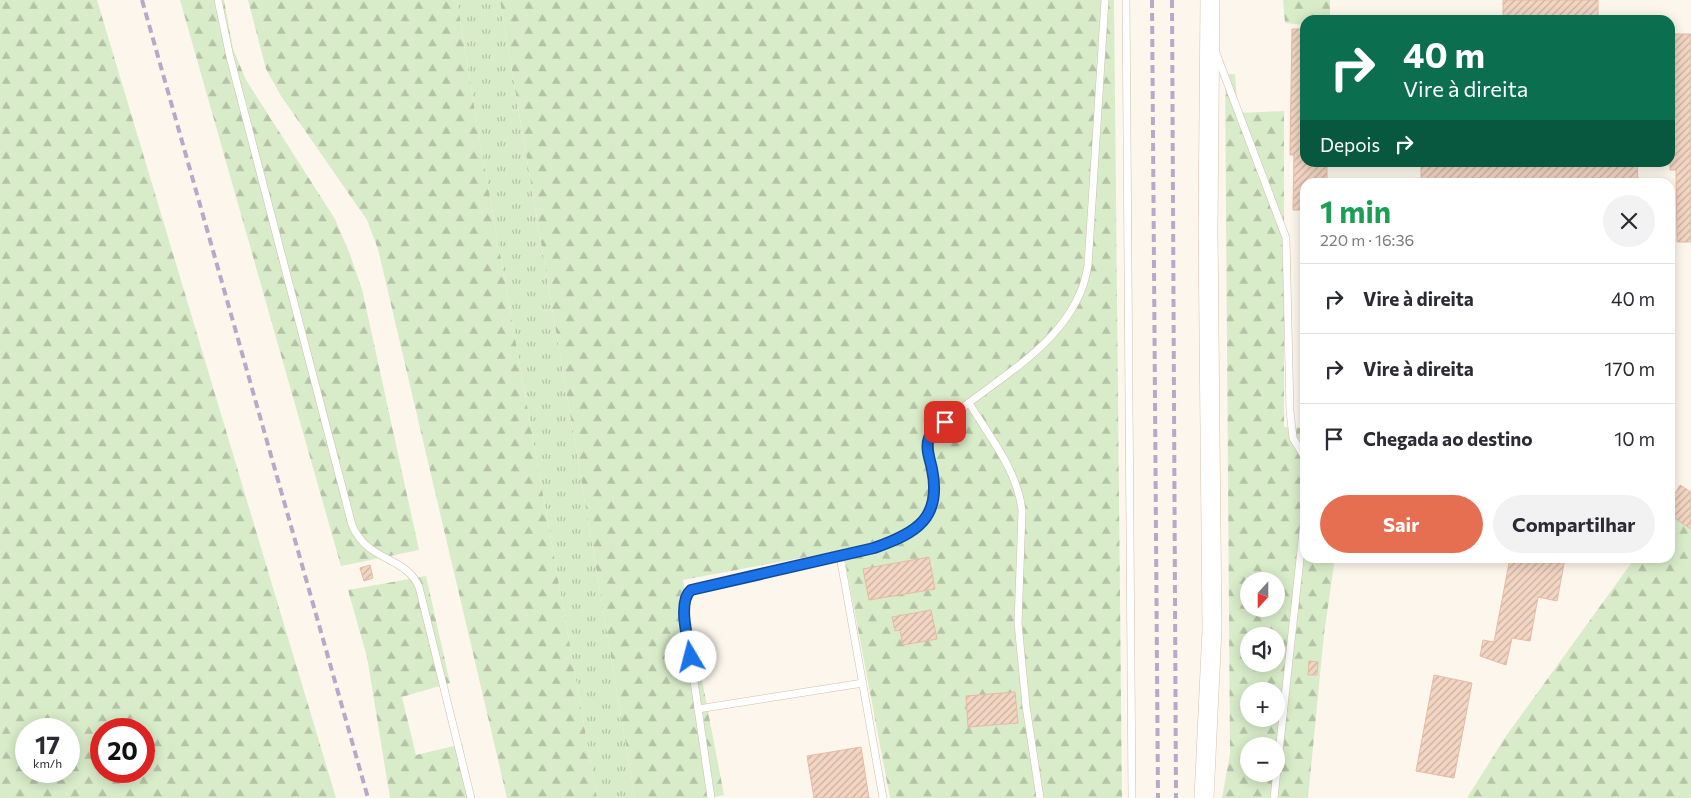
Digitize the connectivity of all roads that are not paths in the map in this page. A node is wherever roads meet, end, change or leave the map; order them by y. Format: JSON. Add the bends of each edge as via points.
{"nodes":[{"id":1,"x":218,"y":0,"type":"edge"},
{"id":2,"x":1105,"y":0,"type":"edge"},
{"id":3,"x":1126,"y":0,"type":"edge"},
{"id":4,"x":1210,"y":0,"type":"edge"},
{"id":5,"x":1211,"y":38,"type":"junction"},
{"id":6,"x":969,"y":403,"type":"junction"},
{"id":7,"x":1300,"y":450,"type":"edge"},
{"id":8,"x":840,"y":556,"type":"junction"},
{"id":9,"x":1300,"y":559,"type":"edge"},
{"id":10,"x":862,"y":683,"type":"junction"},
{"id":11,"x":698,"y":709,"type":"junction"},
{"id":12,"x":471,"y":798,"type":"edge"},
{"id":13,"x":711,"y":798,"type":"edge"},
{"id":14,"x":883,"y":798,"type":"edge"},
{"id":15,"x":1040,"y":798,"type":"edge"},
{"id":16,"x":1132,"y":798,"type":"edge"},
{"id":17,"x":1204,"y":798,"type":"edge"},
{"id":18,"x":1274,"y":798,"type":"edge"}],
"edges":[{"from":1,"to":12,"type":"lane","via":[[352,525],[367,548],[405,568],[419,587]]},
{"from":2,"to":6,"type":"lane","via":[[1089,258],[1083,287],[1057,331]]},
{"from":3,"to":16,"type":"lane"},
{"from":4,"to":5,"type":"street"},
{"from":5,"to":7,"type":"lane","via":[[1286,238],[1290,411],[1293,438]]},
{"from":5,"to":17,"type":"street","via":[[1208,230],[1212,620]]},
{"from":6,"to":8,"type":"lane","via":[[933,431],[928,440],[936,491],[933,506],[925,520],[888,543]]},
{"from":6,"to":15,"type":"lane","via":[[1011,472],[1021,503],[1018,623]]},
{"from":8,"to":10,"type":"lane"},
{"from":8,"to":11,"type":"lane","via":[[695,588],[687,593],[683,605]]},
{"from":9,"to":18,"type":"lane"},
{"from":10,"to":11,"type":"lane"},
{"from":10,"to":14,"type":"lane"},
{"from":11,"to":13,"type":"lane"}]}
